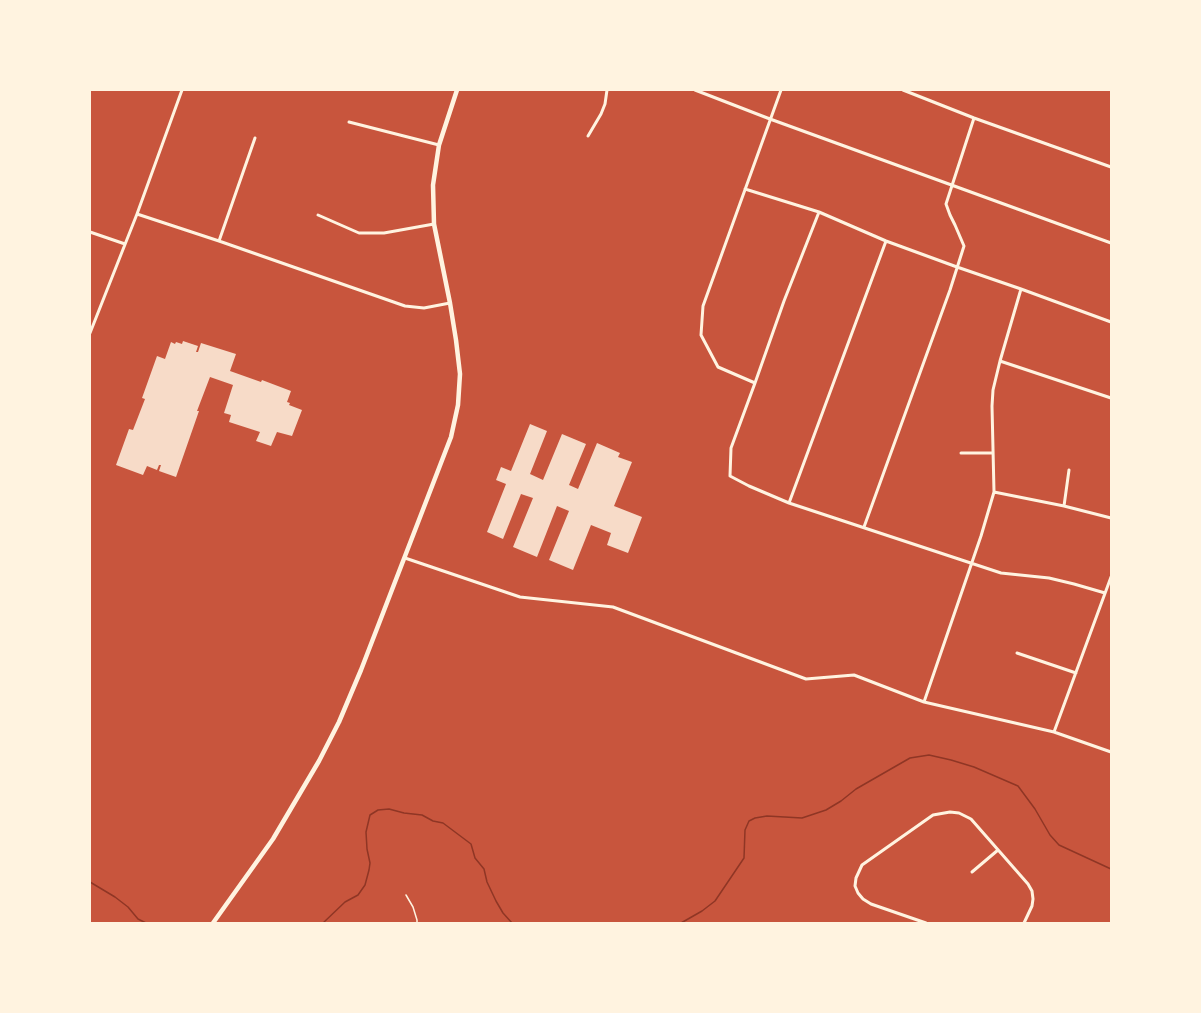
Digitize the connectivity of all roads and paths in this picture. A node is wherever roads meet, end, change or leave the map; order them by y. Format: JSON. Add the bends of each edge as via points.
{"nodes":[{"id":1,"x":182,"y":90,"type":"edge"},
{"id":2,"x":457,"y":90,"type":"edge"},
{"id":3,"x":607,"y":90,"type":"edge"},
{"id":4,"x":695,"y":90,"type":"edge"},
{"id":5,"x":781,"y":90,"type":"edge"},
{"id":6,"x":903,"y":90,"type":"edge"},
{"id":7,"x":974,"y":118,"type":"junction"},
{"id":8,"x":770,"y":119,"type":"junction"},
{"id":9,"x":349,"y":122,"type":"dead end"},
{"id":10,"x":588,"y":136,"type":"dead end"},
{"id":11,"x":255,"y":138,"type":"dead end"},
{"id":12,"x":439,"y":145,"type":"junction"},
{"id":13,"x":1111,"y":167,"type":"edge"},
{"id":14,"x":952,"y":185,"type":"junction"},
{"id":15,"x":745,"y":189,"type":"junction"},
{"id":16,"x":819,"y":212,"type":"junction"},
{"id":17,"x":137,"y":214,"type":"junction"},
{"id":18,"x":318,"y":215,"type":"dead end"},
{"id":19,"x":434,"y":224,"type":"junction"},
{"id":20,"x":90,"y":232,"type":"edge"},
{"id":21,"x":219,"y":240,"type":"junction"},
{"id":22,"x":886,"y":241,"type":"junction"},
{"id":23,"x":1111,"y":243,"type":"edge"},
{"id":24,"x":125,"y":244,"type":"junction"},
{"id":25,"x":957,"y":268,"type":"junction"},
{"id":26,"x":1021,"y":289,"type":"junction"},
{"id":27,"x":450,"y":303,"type":"junction"},
{"id":28,"x":1111,"y":322,"type":"edge"},
{"id":29,"x":92,"y":323,"type":"edge"},
{"id":30,"x":90,"y":333,"type":"edge"},
{"id":31,"x":1000,"y":361,"type":"junction"},
{"id":32,"x":755,"y":383,"type":"junction"},
{"id":33,"x":1111,"y":398,"type":"edge"},
{"id":34,"x":993,"y":453,"type":"junction"},
{"id":35,"x":962,"y":454,"type":"dead end"},
{"id":36,"x":1069,"y":470,"type":"dead end"},
{"id":37,"x":994,"y":492,"type":"junction"},
{"id":38,"x":789,"y":503,"type":"junction"},
{"id":39,"x":1064,"y":506,"type":"junction"},
{"id":40,"x":1111,"y":518,"type":"edge"},
{"id":41,"x":864,"y":527,"type":"junction"},
{"id":42,"x":405,"y":558,"type":"junction"},
{"id":43,"x":971,"y":563,"type":"junction"},
{"id":44,"x":1111,"y":577,"type":"edge"},
{"id":45,"x":1105,"y":593,"type":"junction"},
{"id":46,"x":1018,"y":653,"type":"dead end"},
{"id":47,"x":1076,"y":673,"type":"junction"},
{"id":48,"x":924,"y":702,"type":"junction"},
{"id":49,"x":1054,"y":732,"type":"junction"},
{"id":50,"x":1111,"y":752,"type":"edge"},
{"id":51,"x":998,"y":850,"type":"junction"},
{"id":52,"x":972,"y":872,"type":"dead end"},
{"id":53,"x":406,"y":895,"type":"dead end"},
{"id":54,"x":213,"y":923,"type":"edge"},
{"id":55,"x":417,"y":923,"type":"edge"},
{"id":56,"x":926,"y":923,"type":"edge"},
{"id":57,"x":1024,"y":923,"type":"edge"}],
"edges":[{"from":1,"to":17,"type":"street"},
{"from":2,"to":12,"type":"main road"},
{"from":3,"to":10,"type":"street","via":[[601,114]]},
{"from":4,"to":8,"type":"street"},
{"from":5,"to":8,"type":"street"},
{"from":6,"to":7,"type":"street"},
{"from":7,"to":13,"type":"street"},
{"from":7,"to":14,"type":"street"},
{"from":8,"to":14,"type":"street"},
{"from":8,"to":15,"type":"street"},
{"from":9,"to":12,"type":"street"},
{"from":11,"to":21,"type":"street"},
{"from":12,"to":19,"type":"main road","via":[[433,185]]},
{"from":14,"to":23,"type":"street"},
{"from":14,"to":25,"type":"street","via":[[946,204],[964,246]]},
{"from":15,"to":16,"type":"street"},
{"from":15,"to":32,"type":"street","via":[[703,306],[701,335],[718,367]]},
{"from":16,"to":22,"type":"street"},
{"from":16,"to":32,"type":"street"},
{"from":17,"to":21,"type":"street"},
{"from":17,"to":24,"type":"street"},
{"from":18,"to":19,"type":"street","via":[[359,233],[384,233]]},
{"from":19,"to":27,"type":"main road"},
{"from":20,"to":24,"type":"street"},
{"from":21,"to":27,"type":"street","via":[[405,306],[424,308]]},
{"from":22,"to":25,"type":"street"},
{"from":22,"to":38,"type":"street"},
{"from":24,"to":29,"type":"street"},
{"from":25,"to":26,"type":"street"},
{"from":25,"to":41,"type":"street"},
{"from":26,"to":28,"type":"street"},
{"from":26,"to":31,"type":"street"},
{"from":27,"to":42,"type":"main road","via":[[460,374],[458,405],[451,437]]},
{"from":29,"to":30,"type":"street"},
{"from":31,"to":33,"type":"street"},
{"from":31,"to":34,"type":"street","via":[[993,390]]},
{"from":32,"to":38,"type":"street","via":[[731,448],[730,476]]},
{"from":34,"to":35,"type":"street"},
{"from":34,"to":37,"type":"street"},
{"from":36,"to":39,"type":"street"},
{"from":37,"to":39,"type":"street"},
{"from":37,"to":43,"type":"street"},
{"from":38,"to":41,"type":"street"},
{"from":39,"to":40,"type":"street"},
{"from":41,"to":43,"type":"street"},
{"from":42,"to":48,"type":"street","via":[[520,597],[613,607],[806,679],[854,675]]},
{"from":42,"to":54,"type":"main road","via":[[339,722],[319,761],[273,839]]},
{"from":43,"to":45,"type":"street","via":[[1001,573],[1049,578]]},
{"from":43,"to":48,"type":"street"},
{"from":44,"to":45,"type":"street"},
{"from":45,"to":47,"type":"street"},
{"from":46,"to":47,"type":"street"},
{"from":47,"to":49,"type":"street"},
{"from":48,"to":49,"type":"street"},
{"from":49,"to":50,"type":"street"},
{"from":51,"to":52,"type":"street"},
{"from":51,"to":56,"type":"street","via":[[971,819],[959,813],[943,812],[933,815],[862,865],[855,886],[863,899]]},
{"from":51,"to":57,"type":"street","via":[[1032,891],[1032,906]]},
{"from":53,"to":55,"type":"lane","via":[[413,907]]}]}
